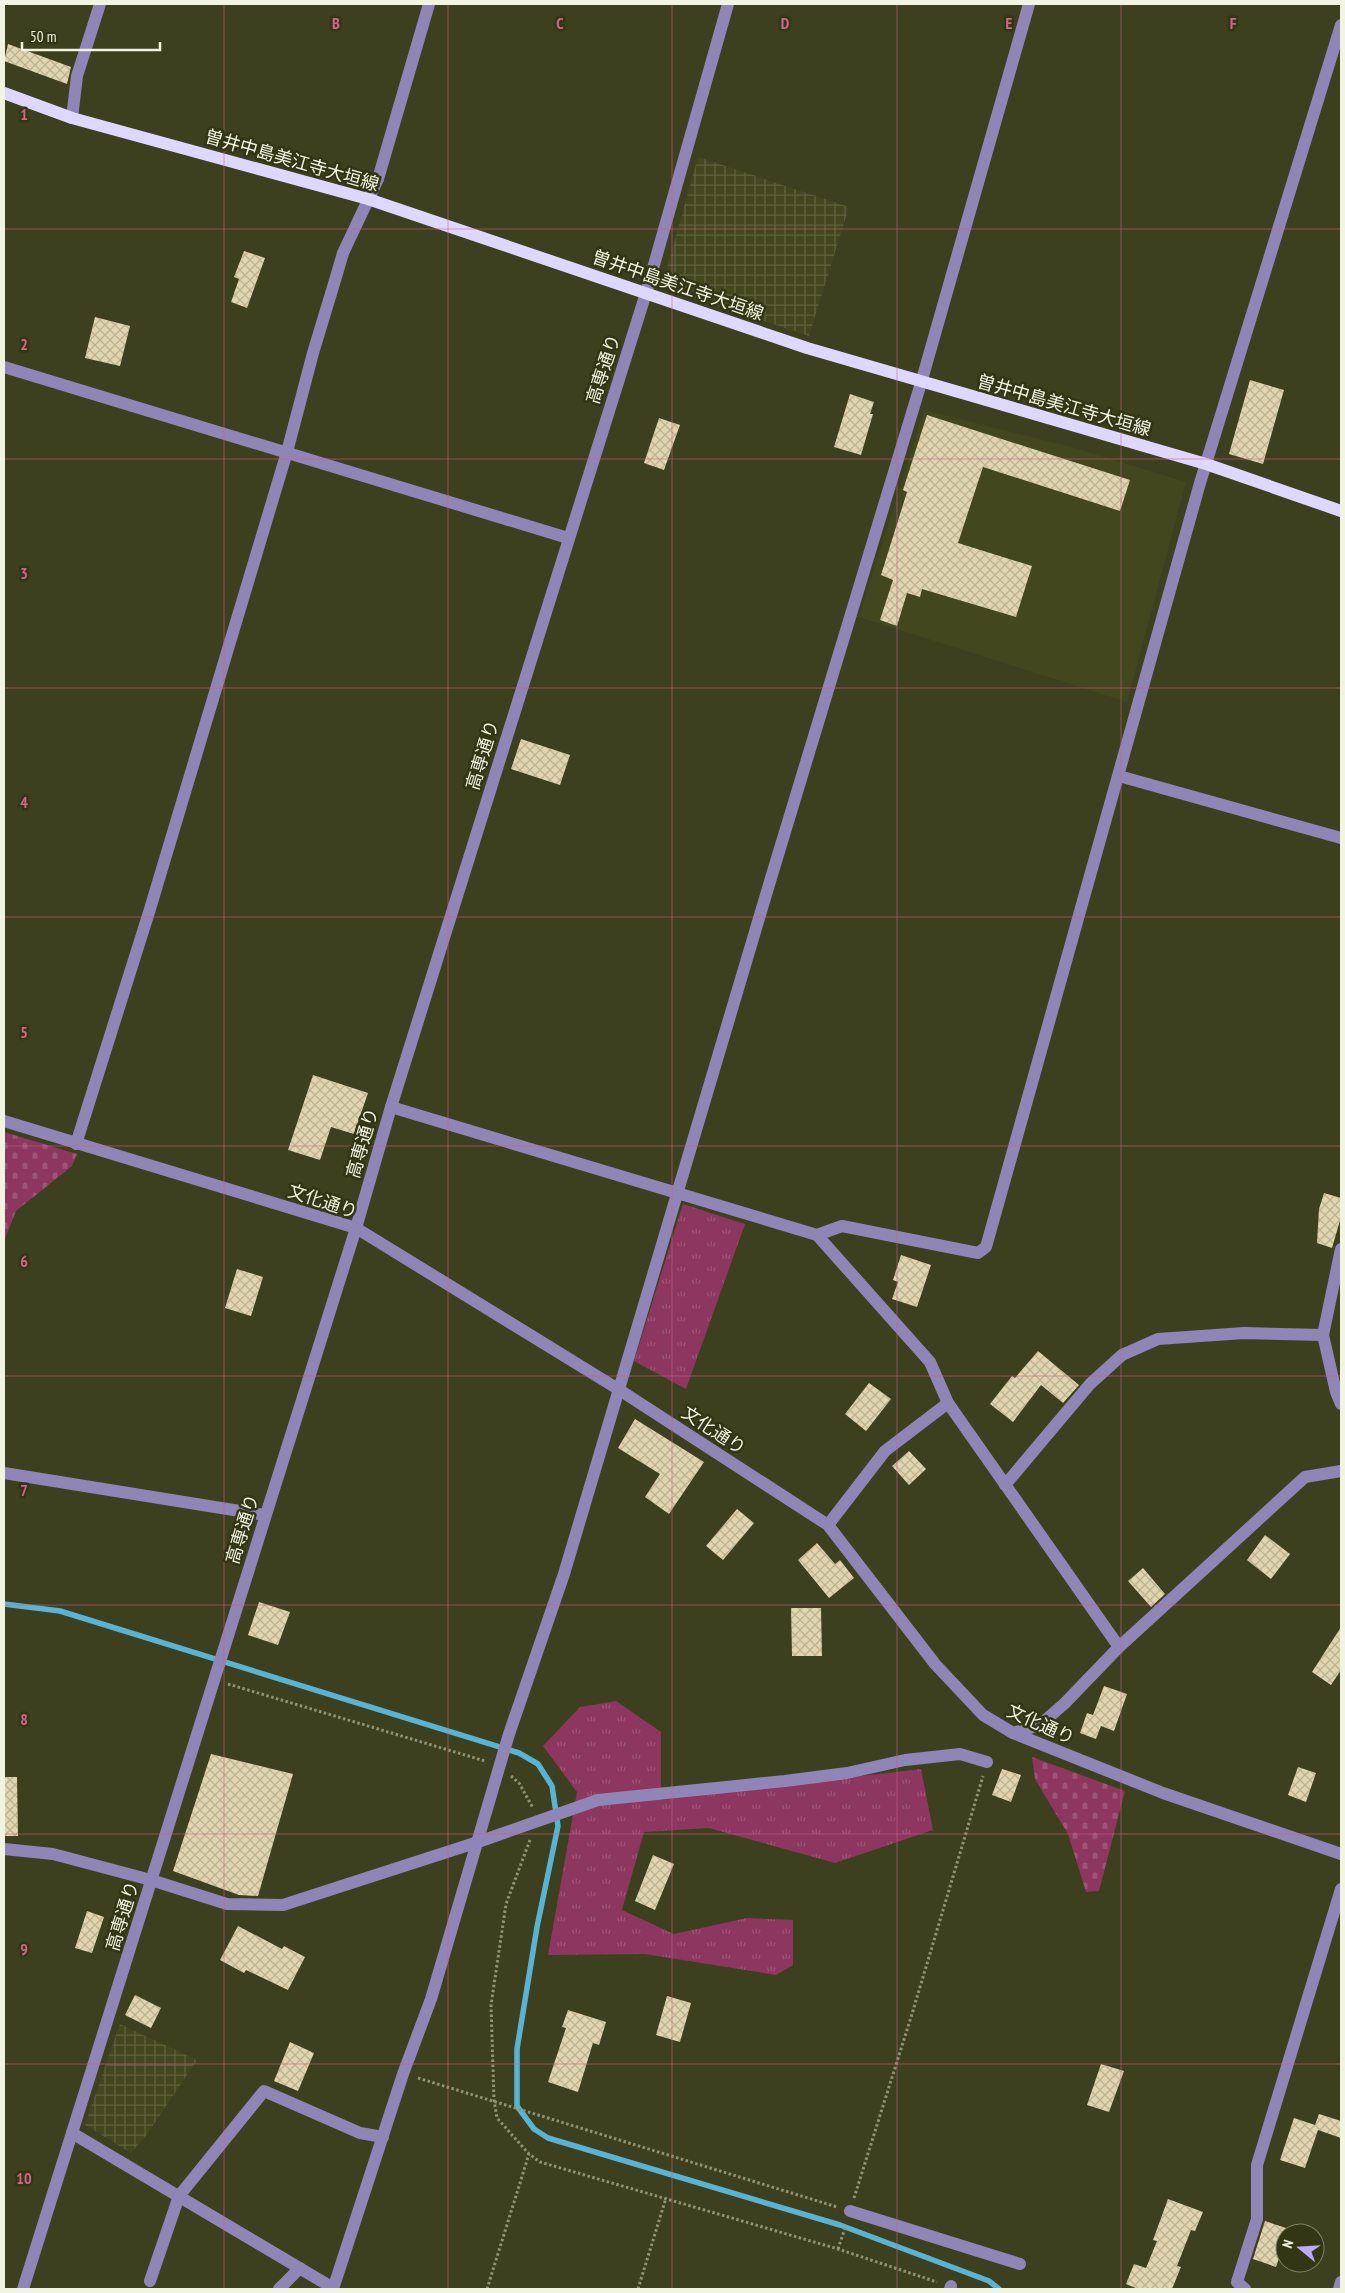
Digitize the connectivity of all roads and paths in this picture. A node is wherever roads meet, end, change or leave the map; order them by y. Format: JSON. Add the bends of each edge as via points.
{"nodes":[{"id":1,"x":100,"y":4,"type":"edge"},
{"id":2,"x":429,"y":4,"type":"edge"},
{"id":3,"x":728,"y":4,"type":"edge"},
{"id":4,"x":1029,"y":4,"type":"edge"},
{"id":5,"x":1341,"y":25,"type":"edge"},
{"id":6,"x":4,"y":93,"type":"edge"},
{"id":7,"x":72,"y":118,"type":"junction"},
{"id":8,"x":368,"y":199,"type":"junction"},
{"id":9,"x":646,"y":293,"type":"junction"},
{"id":10,"x":4,"y":367,"type":"edge"},
{"id":11,"x":922,"y":382,"type":"junction"},
{"id":12,"x":287,"y":452,"type":"junction"},
{"id":13,"x":1206,"y":464,"type":"junction"},
{"id":14,"x":1341,"y":510,"type":"edge"},
{"id":15,"x":568,"y":538,"type":"junction"},
{"id":16,"x":1119,"y":776,"type":"junction"},
{"id":17,"x":1341,"y":838,"type":"edge"},
{"id":18,"x":391,"y":1107,"type":"junction"},
{"id":19,"x":4,"y":1121,"type":"edge"},
{"id":20,"x":76,"y":1144,"type":"junction"},
{"id":21,"x":676,"y":1193,"type":"junction"},
{"id":22,"x":356,"y":1228,"type":"junction"},
{"id":23,"x":817,"y":1235,"type":"junction"},
{"id":24,"x":1341,"y":1249,"type":"edge"},
{"id":25,"x":1323,"y":1335,"type":"junction"},
{"id":26,"x":618,"y":1389,"type":"junction"},
{"id":27,"x":948,"y":1404,"type":"junction"},
{"id":28,"x":1341,"y":1404,"type":"edge"},
{"id":29,"x":1341,"y":1471,"type":"edge"},
{"id":30,"x":4,"y":1473,"type":"edge"},
{"id":31,"x":1004,"y":1485,"type":"junction"},
{"id":32,"x":265,"y":1514,"type":"junction"},
{"id":33,"x":828,"y":1525,"type":"junction"},
{"id":34,"x":1119,"y":1647,"type":"junction"},
{"id":35,"x":214,"y":1675,"type":"junction"},
{"id":36,"x":1013,"y":1733,"type":"junction"},
{"id":37,"x":500,"y":1762,"type":"junction"},
{"id":38,"x":987,"y":1762,"type":"joint"},
{"id":39,"x":538,"y":1820,"type":"junction"},
{"id":40,"x":478,"y":1842,"type":"junction"},
{"id":41,"x":4,"y":1849,"type":"edge"},
{"id":42,"x":1341,"y":1854,"type":"edge"},
{"id":43,"x":152,"y":1880,"type":"junction"},
{"id":44,"x":1341,"y":1889,"type":"edge"},
{"id":45,"x":403,"y":2074,"type":"junction"},
{"id":46,"x":494,"y":2100,"type":"junction"},
{"id":47,"x":72,"y":2133,"type":"junction"},
{"id":48,"x":383,"y":2137,"type":"junction"},
{"id":49,"x":529,"y":2154,"type":"junction"},
{"id":50,"x":179,"y":2196,"type":"junction"},
{"id":51,"x":666,"y":2198,"type":"junction"},
{"id":52,"x":850,"y":2211,"type":"junction"},
{"id":53,"x":838,"y":2249,"type":"junction"},
{"id":54,"x":1020,"y":2264,"type":"dead end"},
{"id":55,"x":300,"y":2268,"type":"junction"},
{"id":56,"x":150,"y":2281,"type":"dead end"},
{"id":57,"x":1341,"y":2282,"type":"edge"},
{"id":58,"x":950,"y":2288,"type":"edge"},
{"id":59,"x":23,"y":2289,"type":"edge"},
{"id":60,"x":279,"y":2289,"type":"edge"},
{"id":61,"x":333,"y":2289,"type":"edge"},
{"id":62,"x":487,"y":2289,"type":"edge"},
{"id":63,"x":638,"y":2289,"type":"edge"},
{"id":64,"x":1245,"y":2289,"type":"edge"},
{"id":65,"x":1338,"y":2289,"type":"edge"}],
"edges":[{"from":1,"to":7,"type":"street","via":[[77,76]]},
{"from":2,"to":8,"type":"street","via":[[378,179]]},
{"from":3,"to":9,"type":"street","name":"高専通り"},
{"from":4,"to":11,"type":"street"},
{"from":5,"to":13,"type":"street"},
{"from":6,"to":7,"type":"main road","name":"曽井中島美江寺大垣線"},
{"from":7,"to":8,"type":"main road","name":"曽井中島美江寺大垣線"},
{"from":8,"to":9,"type":"main road","name":"曽井中島美江寺大垣線"},
{"from":8,"to":12,"type":"street","via":[[343,253]]},
{"from":9,"to":11,"type":"main road","name":"曽井中島美江寺大垣線","via":[[807,348]]},
{"from":9,"to":15,"type":"street","name":"高専通り"},
{"from":10,"to":12,"type":"street"},
{"from":11,"to":13,"type":"main road","name":"曽井中島美江寺大垣線"},
{"from":11,"to":21,"type":"street"},
{"from":12,"to":15,"type":"street"},
{"from":12,"to":20,"type":"street"},
{"from":13,"to":14,"type":"main road","name":"曽井中島美江寺大垣線"},
{"from":13,"to":16,"type":"street"},
{"from":15,"to":18,"type":"street","name":"高専通り"},
{"from":16,"to":17,"type":"street"},
{"from":16,"to":23,"type":"street","via":[[986,1247],[978,1253],[842,1226]]},
{"from":18,"to":21,"type":"street"},
{"from":18,"to":22,"type":"street","name":"高専通り"},
{"from":19,"to":20,"type":"street","name":"文化通り"},
{"from":20,"to":22,"type":"street","name":"文化通り"},
{"from":21,"to":23,"type":"street"},
{"from":21,"to":26,"type":"street"},
{"from":22,"to":26,"type":"street","name":"文化通り"},
{"from":22,"to":32,"type":"street","name":"高専通り"},
{"from":23,"to":27,"type":"street","via":[[930,1362]]},
{"from":24,"to":25,"type":"street"},
{"from":25,"to":28,"type":"street"},
{"from":25,"to":31,"type":"street","via":[[1244,1333],[1158,1339],[1122,1355],[1090,1384]]},
{"from":26,"to":33,"type":"street","name":"文化通り"},
{"from":26,"to":37,"type":"street","via":[[564,1574]]},
{"from":27,"to":31,"type":"street"},
{"from":27,"to":33,"type":"street","via":[[884,1451]]},
{"from":29,"to":34,"type":"street","via":[[1305,1477]]},
{"from":30,"to":32,"type":"street"},
{"from":31,"to":34,"type":"street"},
{"from":32,"to":35,"type":"street","name":"高専通り"},
{"from":33,"to":36,"type":"street","name":"文化通り","via":[[935,1664],[983,1715]]},
{"from":34,"to":36,"type":"street","via":[[1040,1725]]},
{"from":35,"to":37,"type":"path"},
{"from":35,"to":43,"type":"street","name":"高専通り"},
{"from":36,"to":42,"type":"street","name":"文化通り","via":[[1163,1793]]},
{"from":37,"to":39,"type":"path","via":[[519,1783]]},
{"from":37,"to":40,"type":"street"},
{"from":38,"to":39,"type":"street","via":[[960,1754],[905,1760],[803,1779],[598,1800]]},
{"from":38,"to":52,"type":"path"},
{"from":39,"to":40,"type":"street"},
{"from":39,"to":46,"type":"path","via":[[506,1904],[490,2005]]},
{"from":40,"to":43,"type":"street","via":[[284,1905],[227,1904]]},
{"from":40,"to":45,"type":"street","via":[[431,1999]]},
{"from":41,"to":43,"type":"street","via":[[53,1854]]},
{"from":43,"to":47,"type":"street","name":"高専通り"},
{"from":44,"to":64,"type":"street","via":[[1257,2165],[1258,2219],[1237,2282]]},
{"from":45,"to":46,"type":"path"},
{"from":45,"to":48,"type":"street"},
{"from":46,"to":49,"type":"path","via":[[498,2118]]},
{"from":46,"to":52,"type":"path"},
{"from":47,"to":50,"type":"street"},
{"from":47,"to":59,"type":"street","name":"高専通り"},
{"from":48,"to":50,"type":"street","via":[[360,2133],[264,2091]]},
{"from":48,"to":61,"type":"street"},
{"from":49,"to":51,"type":"path","via":[[540,2162]]},
{"from":49,"to":62,"type":"path"},
{"from":50,"to":55,"type":"street"},
{"from":50,"to":56,"type":"street"},
{"from":51,"to":53,"type":"path"},
{"from":51,"to":63,"type":"path"},
{"from":52,"to":53,"type":"path"},
{"from":52,"to":54,"type":"street"},
{"from":53,"to":58,"type":"path"},
{"from":55,"to":60,"type":"street"},
{"from":55,"to":61,"type":"street"},
{"from":57,"to":65,"type":"street"}]}
